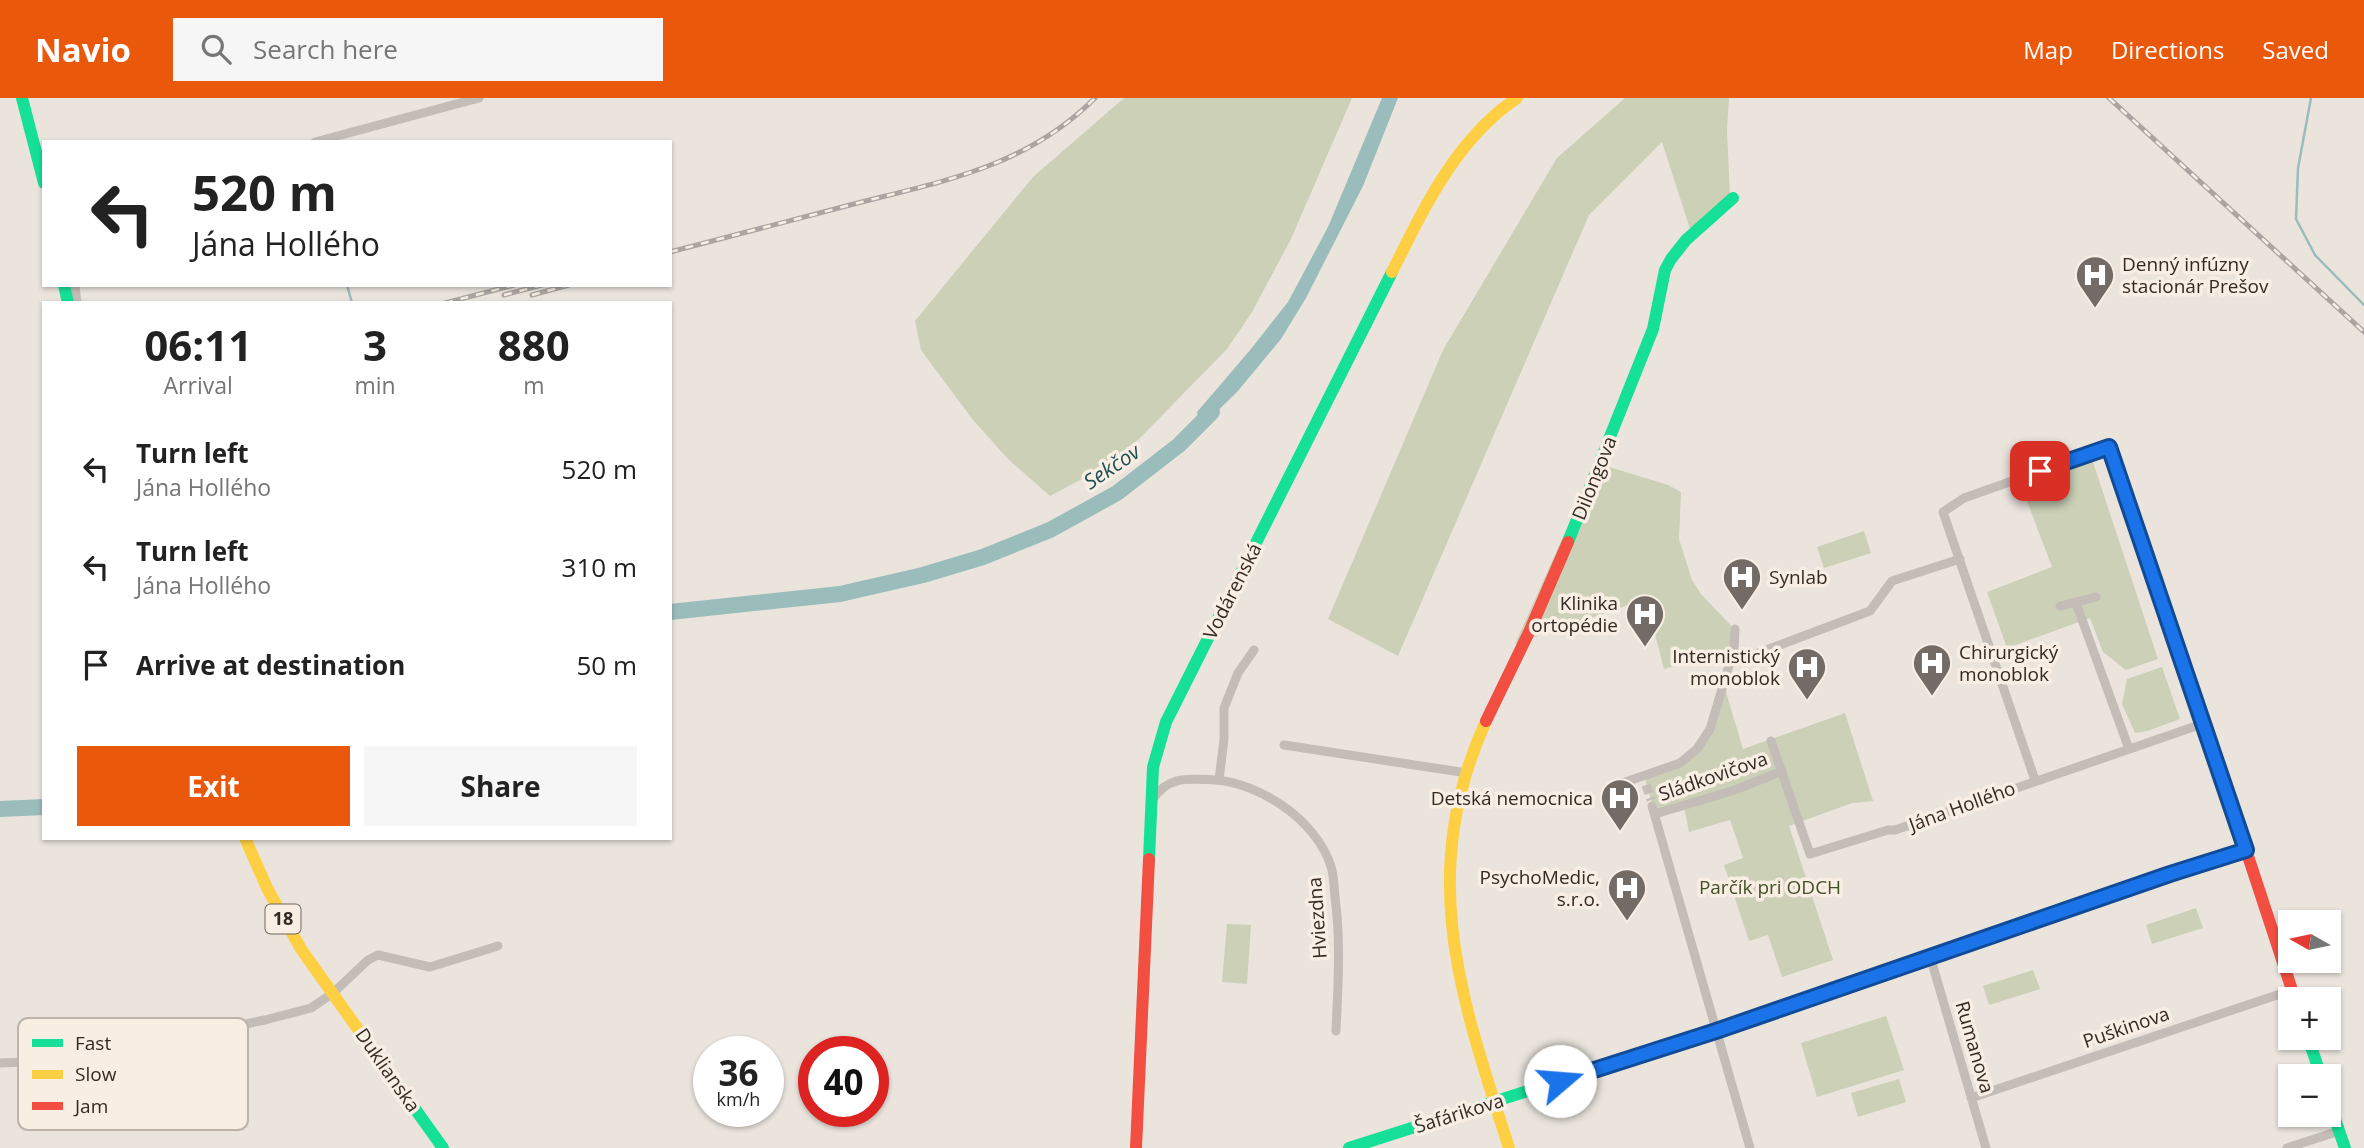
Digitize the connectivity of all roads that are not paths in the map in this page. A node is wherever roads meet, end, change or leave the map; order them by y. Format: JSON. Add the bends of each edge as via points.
{"nodes":[{"id":1,"x":22,"y":98,"type":"edge"},
{"id":2,"x":479,"y":98,"type":"edge"},
{"id":3,"x":1517,"y":98,"type":"edge"},
{"id":4,"x":322,"y":140,"type":"edge"},
{"id":5,"x":42,"y":175,"type":"edge"},
{"id":6,"x":1732,"y":198,"type":"dead end"},
{"id":7,"x":1960,"y":559,"type":"junction"},
{"id":8,"x":2096,"y":597,"type":"dead end"},
{"id":9,"x":2076,"y":603,"type":"junction"},
{"id":10,"x":2060,"y":606,"type":"dead end"},
{"id":11,"x":1735,"y":629,"type":"dead end"},
{"id":12,"x":1254,"y":650,"type":"dead end"},
{"id":13,"x":1730,"y":664,"type":"junction"},
{"id":14,"x":2203,"y":724,"type":"junction"},
{"id":15,"x":1771,"y":741,"type":"dead end"},
{"id":16,"x":1284,"y":745,"type":"dead end"},
{"id":17,"x":2129,"y":749,"type":"junction"},
{"id":18,"x":1782,"y":771,"type":"junction"},
{"id":19,"x":1467,"y":773,"type":"junction"},
{"id":20,"x":1219,"y":780,"type":"junction"},
{"id":21,"x":2035,"y":780,"type":"junction"},
{"id":22,"x":1617,"y":785,"type":"dead end"},
{"id":23,"x":1151,"y":802,"type":"junction"},
{"id":24,"x":246,"y":840,"type":"edge"},
{"id":25,"x":2246,"y":850,"type":"junction"},
{"id":26,"x":498,"y":946,"type":"dead end"},
{"id":27,"x":1930,"y":957,"type":"junction"},
{"id":28,"x":2291,"y":987,"type":"edge"},
{"id":29,"x":332,"y":993,"type":"junction"},
{"id":30,"x":2278,"y":999,"type":"edge"},
{"id":31,"x":248,"y":1023,"type":"edge"},
{"id":32,"x":1336,"y":1031,"type":"dead end"},
{"id":33,"x":1716,"y":1031,"type":"junction"},
{"id":34,"x":18,"y":1062,"type":"edge"},
{"id":35,"x":0,"y":1063,"type":"edge"},
{"id":36,"x":1971,"y":1098,"type":"junction"},
{"id":37,"x":1495,"y":1102,"type":"junction"},
{"id":38,"x":2338,"y":1127,"type":"edge"},
{"id":39,"x":2339,"y":1131,"type":"junction"},
{"id":40,"x":443,"y":1148,"type":"edge"},
{"id":41,"x":1136,"y":1148,"type":"edge"},
{"id":42,"x":1349,"y":1148,"type":"edge"},
{"id":43,"x":1509,"y":1148,"type":"edge"},
{"id":44,"x":1750,"y":1148,"type":"edge"},
{"id":45,"x":1986,"y":1148,"type":"edge"},
{"id":46,"x":2287,"y":1148,"type":"edge"},
{"id":47,"x":2345,"y":1148,"type":"edge"}],
"edges":[{"from":1,"to":5,"type":"street"},
{"from":2,"to":4,"type":"street"},
{"from":3,"to":23,"type":"street","name":"Vodárenská","via":[[1483,125],[1428,201],[1166,722],[1153,767]]},
{"from":6,"to":19,"type":"street","name":"Dilongova","via":[[1684,242],[1664,273],[1654,329]]},
{"from":7,"to":13,"type":"street","via":[[1892,581],[1870,611]]},
{"from":7,"to":14,"type":"street","name":"Jána Hollého","via":[[1943,512],[1964,498],[2109,447]]},
{"from":7,"to":21,"type":"street","name":"Jána Hollého"},
{"from":8,"to":9,"type":"street"},
{"from":9,"to":10,"type":"street"},
{"from":9,"to":17,"type":"street"},
{"from":11,"to":13,"type":"street","name":"Sládkovičova"},
{"from":12,"to":20,"type":"street","via":[[1238,673],[1224,708]]},
{"from":13,"to":22,"type":"street","name":"Sládkovičova","via":[[1710,729],[1697,748],[1680,763],[1644,781]]},
{"from":14,"to":17,"type":"street","name":"Jána Hollého"},
{"from":14,"to":25,"type":"street","name":"Jána Hollého"},
{"from":15,"to":18,"type":"street"},
{"from":16,"to":19,"type":"street"},
{"from":17,"to":21,"type":"street","name":"Jána Hollého"},
{"from":18,"to":21,"type":"street","name":"Jána Hollého","via":[[1810,854],[1895,830]]},
{"from":18,"to":33,"type":"street","name":"Sládkovičova","via":[[1735,790],[1653,810]]},
{"from":19,"to":37,"type":"street","name":"Dilongova","via":[[1451,862],[1450,921],[1462,994]]},
{"from":20,"to":23,"type":"street","name":"Hviezdna","via":[[1177,780],[1158,791]]},
{"from":20,"to":32,"type":"street","name":"Hviezdna","via":[[1268,796],[1312,832],[1323,849],[1332,870],[1337,907]]},
{"from":23,"to":41,"type":"street","name":"Vodárenská"},
{"from":24,"to":29,"type":"street","name":"Duklianska","number":"18","via":[[292,934]]},
{"from":25,"to":27,"type":"street","name":"Šafárikova"},
{"from":25,"to":28,"type":"street","name":"Jána Hollého"},
{"from":26,"to":29,"type":"street","via":[[430,967],[378,955]]},
{"from":27,"to":33,"type":"street","name":"Šafárikova"},
{"from":27,"to":36,"type":"street","name":"Rumanova"},
{"from":29,"to":31,"type":"street","via":[[310,1008]]},
{"from":29,"to":40,"type":"street","name":"Duklianska","number":"18"},
{"from":30,"to":36,"type":"street","name":"Puškinova"},
{"from":33,"to":37,"type":"street","name":"Šafárikova"},
{"from":33,"to":44,"type":"street","name":"Sládkovičova"},
{"from":34,"to":35,"type":"street"},
{"from":36,"to":45,"type":"street","name":"Rumanova"},
{"from":37,"to":42,"type":"street","name":"Šafárikova"},
{"from":37,"to":43,"type":"street","name":"Dilongova"},
{"from":38,"to":39,"type":"street"},
{"from":39,"to":46,"type":"street"},
{"from":39,"to":47,"type":"street"}]}
